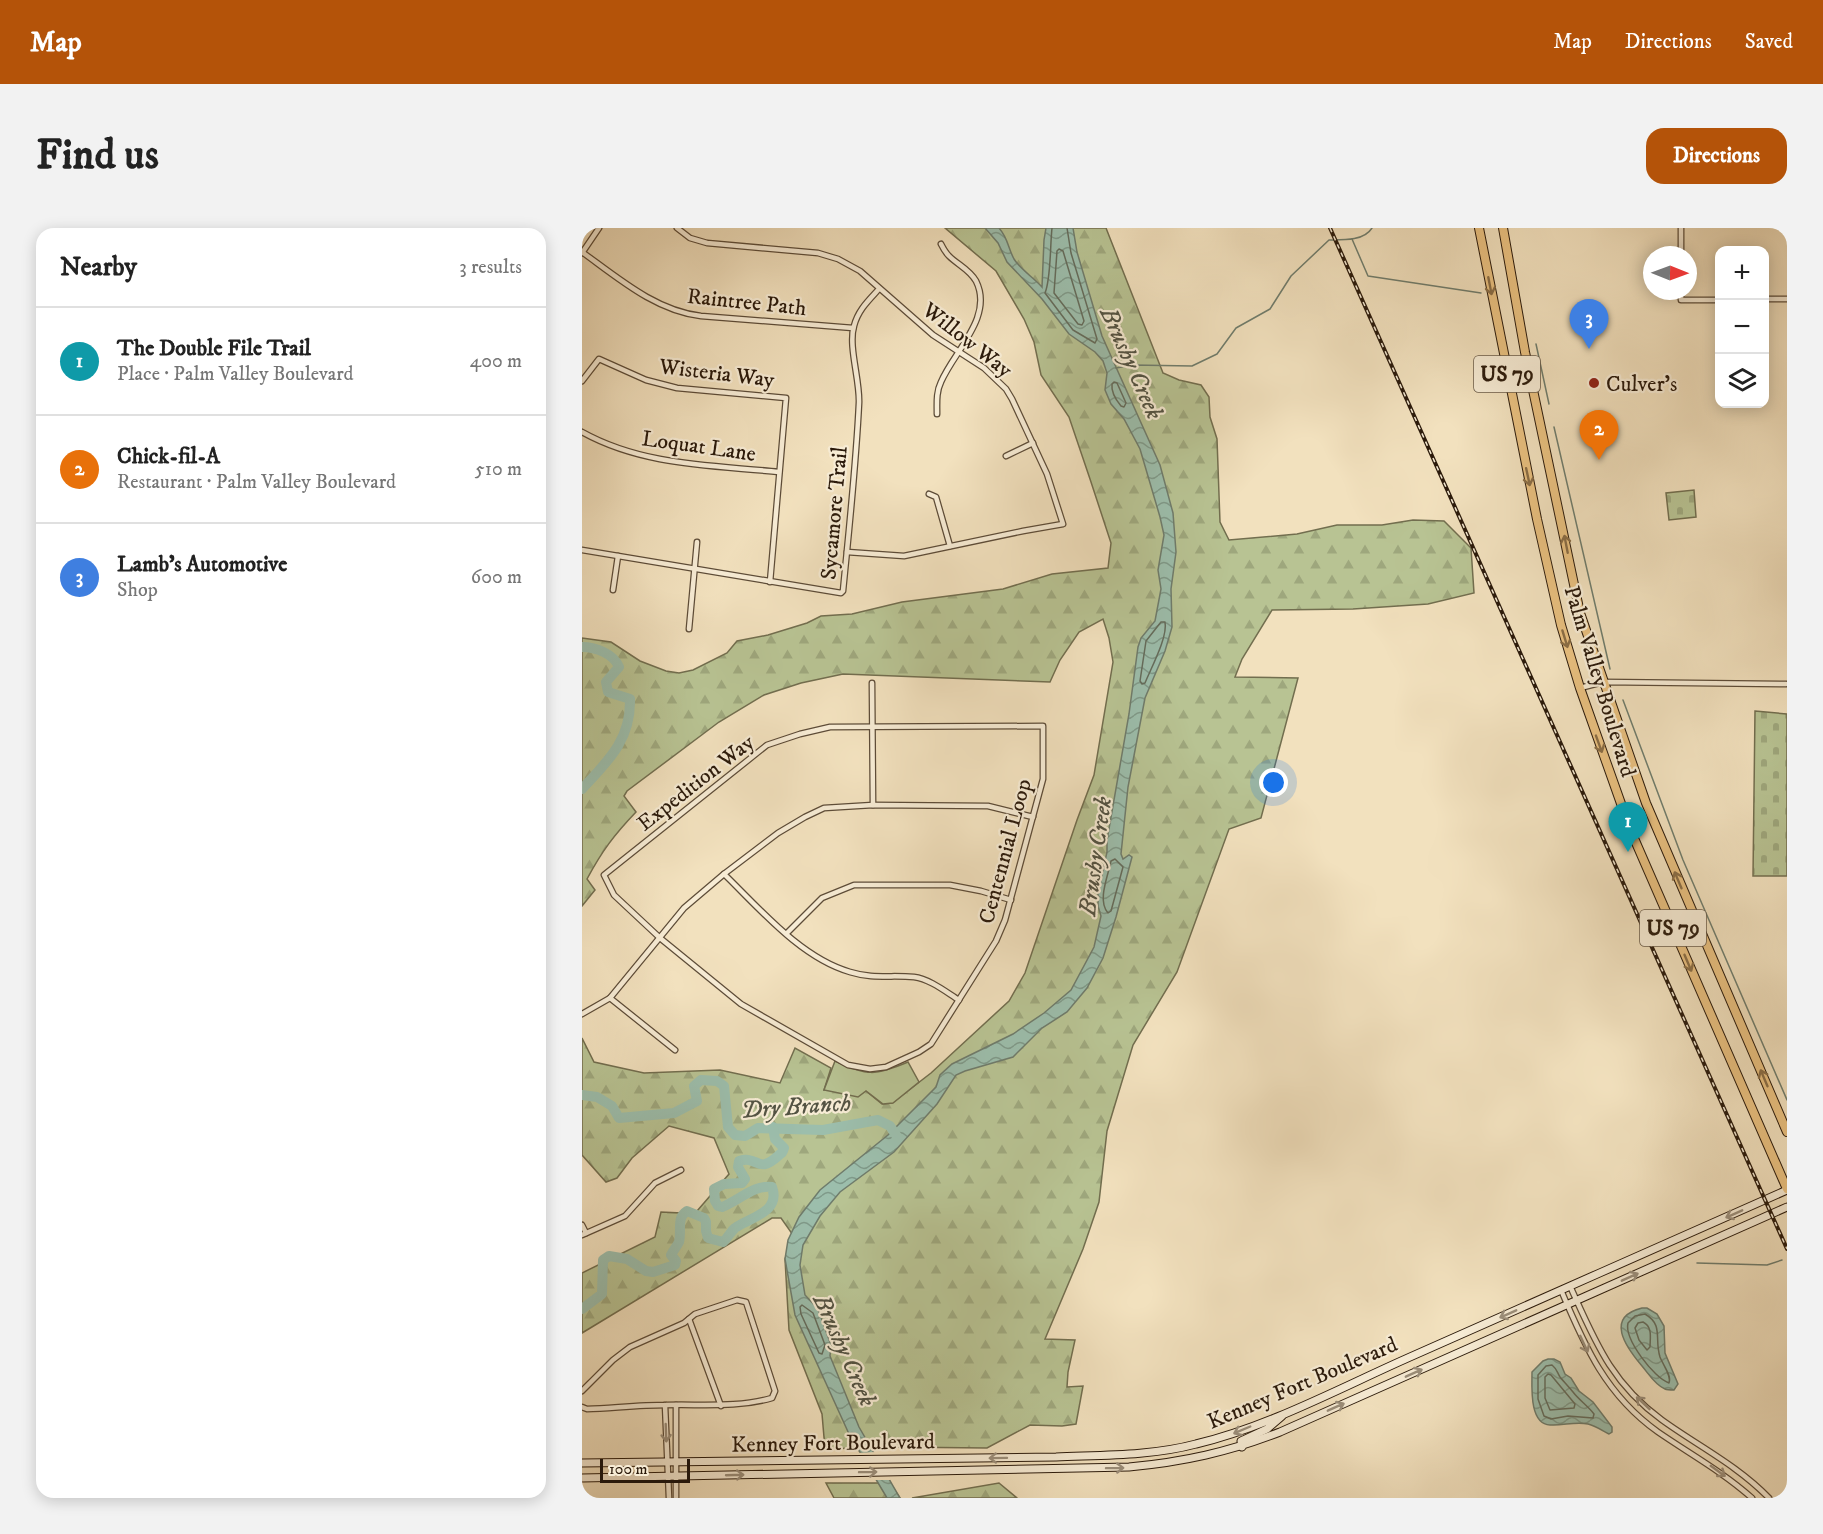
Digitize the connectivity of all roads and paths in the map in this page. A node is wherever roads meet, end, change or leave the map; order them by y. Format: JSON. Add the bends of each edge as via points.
{"nodes":[{"id":1,"x":599,"y":228,"type":"edge"},
{"id":2,"x":677,"y":228,"type":"edge"},
{"id":3,"x":1479,"y":228,"type":"edge"},
{"id":4,"x":1503,"y":228,"type":"edge"},
{"id":5,"x":1681,"y":228,"type":"edge"},
{"id":6,"x":941,"y":244,"type":"dead end"},
{"id":7,"x":1681,"y":246,"type":"edge"},
{"id":8,"x":582,"y":252,"type":"edge"},
{"id":9,"x":879,"y":289,"type":"junction"},
{"id":10,"x":1769,"y":299,"type":"edge"},
{"id":11,"x":1787,"y":299,"type":"edge"},
{"id":12,"x":1697,"y":300,"type":"edge"},
{"id":13,"x":1715,"y":300,"type":"edge"},
{"id":14,"x":853,"y":328,"type":"junction"},
{"id":15,"x":958,"y":351,"type":"junction"},
{"id":16,"x":582,"y":381,"type":"edge"},
{"id":17,"x":937,"y":414,"type":"dead end"},
{"id":18,"x":582,"y":432,"type":"edge"},
{"id":19,"x":1033,"y":443,"type":"junction"},
{"id":20,"x":1006,"y":456,"type":"dead end"},
{"id":21,"x":779,"y":472,"type":"junction"},
{"id":22,"x":929,"y":494,"type":"dead end"},
{"id":23,"x":697,"y":542,"type":"dead end"},
{"id":24,"x":950,"y":546,"type":"junction"},
{"id":25,"x":582,"y":550,"type":"edge"},
{"id":26,"x":847,"y":552,"type":"junction"},
{"id":27,"x":618,"y":556,"type":"junction"},
{"id":28,"x":694,"y":570,"type":"junction"},
{"id":29,"x":770,"y":582,"type":"junction"},
{"id":30,"x":613,"y":590,"type":"dead end"},
{"id":31,"x":689,"y":629,"type":"dead end"},
{"id":32,"x":1603,"y":682,"type":"junction"},
{"id":33,"x":872,"y":683,"type":"dead end"},
{"id":34,"x":1786,"y":684,"type":"edge"},
{"id":35,"x":1580,"y":688,"type":"junction"},
{"id":36,"x":1043,"y":726,"type":"joint"},
{"id":37,"x":872,"y":727,"type":"junction"},
{"id":38,"x":873,"y":805,"type":"junction"},
{"id":39,"x":1033,"y":817,"type":"junction"},
{"id":40,"x":724,"y":874,"type":"junction"},
{"id":41,"x":1011,"y":900,"type":"junction"},
{"id":42,"x":786,"y":933,"type":"junction"},
{"id":43,"x":660,"y":938,"type":"junction"},
{"id":44,"x":610,"y":998,"type":"junction"},
{"id":45,"x":959,"y":1000,"type":"junction"},
{"id":46,"x":582,"y":1014,"type":"edge"},
{"id":47,"x":675,"y":1050,"type":"dead end"},
{"id":48,"x":1787,"y":1132,"type":"edge"},
{"id":49,"x":681,"y":1170,"type":"dead end"},
{"id":50,"x":1787,"y":1190,"type":"edge"},
{"id":51,"x":1787,"y":1207,"type":"edge"},
{"id":52,"x":582,"y":1225,"type":"edge"},
{"id":53,"x":584,"y":1234,"type":"edge"},
{"id":54,"x":1570,"y":1286,"type":"junction"},
{"id":55,"x":1561,"y":1290,"type":"junction"},
{"id":56,"x":1577,"y":1301,"type":"junction"},
{"id":57,"x":1567,"y":1305,"type":"junction"},
{"id":58,"x":689,"y":1319,"type":"junction"},
{"id":59,"x":582,"y":1391,"type":"edge"},
{"id":60,"x":665,"y":1405,"type":"junction"},
{"id":61,"x":676,"y":1405,"type":"junction"},
{"id":62,"x":720,"y":1406,"type":"junction"},
{"id":63,"x":582,"y":1407,"type":"edge"},
{"id":64,"x":1286,"y":1412,"type":"junction"},
{"id":65,"x":1242,"y":1447,"type":"junction"},
{"id":66,"x":667,"y":1462,"type":"junction"},
{"id":67,"x":676,"y":1462,"type":"junction"},
{"id":68,"x":582,"y":1463,"type":"edge"},
{"id":69,"x":668,"y":1477,"type":"junction"},
{"id":70,"x":676,"y":1477,"type":"junction"},
{"id":71,"x":582,"y":1478,"type":"edge"},
{"id":72,"x":669,"y":1498,"type":"edge"},
{"id":73,"x":676,"y":1498,"type":"edge"},
{"id":74,"x":1752,"y":1498,"type":"edge"},
{"id":75,"x":1769,"y":1498,"type":"edge"}],
"edges":[{"from":1,"to":8,"type":"street"},
{"from":2,"to":9,"type":"street","name":"Willow Way","via":[[690,238],[707,243],[828,255],[855,268]]},
{"from":3,"to":35,"type":"highway","name":"Palm Valley Boulevard","number":"US 79","one_way":true,"via":[[1537,519]]},
{"from":32,"to":4,"type":"highway","name":"Palm Valley Boulevard","number":"US 79","one_way":true,"via":[[1580,613]]},
{"from":5,"to":7,"type":"street"},
{"from":6,"to":15,"type":"street","via":[[949,257],[969,271],[980,294],[978,316]]},
{"from":8,"to":14,"type":"street","name":"Raintree Path","via":[[652,300],[681,313]]},
{"from":9,"to":14,"type":"street","via":[[861,310]]},
{"from":9,"to":15,"type":"street","name":"Willow Way"},
{"from":10,"to":11,"type":"street"},
{"from":12,"to":13,"type":"street"},
{"from":14,"to":26,"type":"street","name":"Sycamore Trail","via":[[859,402]]},
{"from":15,"to":17,"type":"street","via":[[940,383]]},
{"from":15,"to":19,"type":"street","name":"Willow Way","via":[[1006,389]]},
{"from":16,"to":21,"type":"street","name":"Wisteria Way","via":[[599,359],[646,380],[677,388],[786,398]]},
{"from":18,"to":21,"type":"street","name":"Loquat Lane","via":[[613,447],[653,458]]},
{"from":19,"to":20,"type":"street"},
{"from":19,"to":24,"type":"street","name":"Willow Way","via":[[1063,524]]},
{"from":21,"to":29,"type":"street","name":"Wisteria Way"},
{"from":22,"to":24,"type":"street","via":[[936,497]]},
{"from":23,"to":28,"type":"street"},
{"from":24,"to":26,"type":"street","name":"Willow Way","via":[[904,556]]},
{"from":25,"to":27,"type":"street","name":"Sycamore Trail"},
{"from":26,"to":29,"type":"street","name":"Sycamore Trail","via":[[841,593]]},
{"from":27,"to":28,"type":"street","name":"Sycamore Trail"},
{"from":27,"to":30,"type":"street"},
{"from":28,"to":29,"type":"street","name":"Sycamore Trail"},
{"from":28,"to":31,"type":"street"},
{"from":32,"to":34,"type":"street"},
{"from":32,"to":35,"type":"street"},
{"from":48,"to":32,"type":"highway","name":"Palm Valley Boulevard","number":"US 79","one_way":true,"via":[[1658,834]]},
{"from":33,"to":37,"type":"street"},
{"from":35,"to":50,"type":"highway","name":"Palm Valley Boulevard","number":"US 79","one_way":true,"via":[[1630,829]]},
{"from":36,"to":37,"type":"street","name":"Expedition Way"},
{"from":36,"to":39,"type":"street","name":"Centennial Loop","via":[[1042,778]]},
{"from":37,"to":38,"type":"street"},
{"from":37,"to":43,"type":"street","name":"Expedition Way","via":[[830,727],[767,745],[604,875],[614,895]]},
{"from":38,"to":39,"type":"street","via":[[988,806]]},
{"from":38,"to":40,"type":"street","via":[[824,808],[778,832]]},
{"from":39,"to":41,"type":"street","name":"Centennial Loop"},
{"from":40,"to":42,"type":"street"},
{"from":40,"to":43,"type":"street","via":[[684,908]]},
{"from":41,"to":42,"type":"street","via":[[950,885],[854,885],[822,898]]},
{"from":41,"to":45,"type":"street","name":"Centennial Loop","via":[[996,941]]},
{"from":42,"to":45,"type":"street","via":[[816,958],[849,972],[876,978],[915,977]]},
{"from":43,"to":44,"type":"street"},
{"from":43,"to":45,"type":"street","name":"Centennial Loop","via":[[741,1004],[855,1066],[886,1067],[919,1052],[931,1044]]},
{"from":44,"to":46,"type":"street"},
{"from":44,"to":47,"type":"street"},
{"from":49,"to":53,"type":"street","via":[[655,1183],[625,1216]]},
{"from":50,"to":54,"type":"main road","name":"Kenney Fort Boulevard","one_way":true},
{"from":56,"to":51,"type":"main road","name":"Kenney Fort Boulevard","one_way":true},
{"from":52,"to":53,"type":"street"},
{"from":54,"to":55,"type":"main road","name":"Kenney Fort Boulevard"},
{"from":54,"to":56,"type":"street"},
{"from":55,"to":57,"type":"street"},
{"from":55,"to":64,"type":"main road","name":"Kenney Fort Boulevard","one_way":true},
{"from":56,"to":57,"type":"main road","name":"Kenney Fort Boulevard"},
{"from":75,"to":56,"type":"street","one_way":true,"via":[[1724,1460],[1635,1397],[1603,1356]]},
{"from":65,"to":57,"type":"main road","name":"Kenney Fort Boulevard","one_way":true},
{"from":57,"to":74,"type":"street","one_way":true,"via":[[1594,1364],[1628,1407]]},
{"from":58,"to":59,"type":"street","via":[[630,1347]]},
{"from":58,"to":62,"type":"street"},
{"from":58,"to":62,"type":"street","via":[[737,1300],[746,1302],[774,1395],[757,1402]]},
{"from":60,"to":61,"type":"street"},
{"from":60,"to":63,"type":"street"},
{"from":60,"to":66,"type":"street","one_way":true},
{"from":61,"to":62,"type":"street"},
{"from":61,"to":67,"type":"street"},
{"from":64,"to":65,"type":"main road","via":[[1267,1429],[1241,1441]]},
{"from":64,"to":67,"type":"main road","name":"Kenney Fort Boulevard","one_way":true,"via":[[1231,1435],[1194,1445],[1128,1454]]},
{"from":70,"to":65,"type":"main road","name":"Kenney Fort Boulevard","one_way":true,"via":[[1129,1467],[1191,1460]]},
{"from":66,"to":67,"type":"main road","name":"Kenney Fort Boulevard"},
{"from":66,"to":68,"type":"main road","name":"Kenney Fort Boulevard"},
{"from":66,"to":69,"type":"street"},
{"from":67,"to":70,"type":"street"},
{"from":69,"to":70,"type":"main road","name":"Kenney Fort Boulevard"},
{"from":69,"to":71,"type":"main road","name":"Kenney Fort Boulevard"},
{"from":69,"to":72,"type":"street"},
{"from":70,"to":73,"type":"street"}]}
